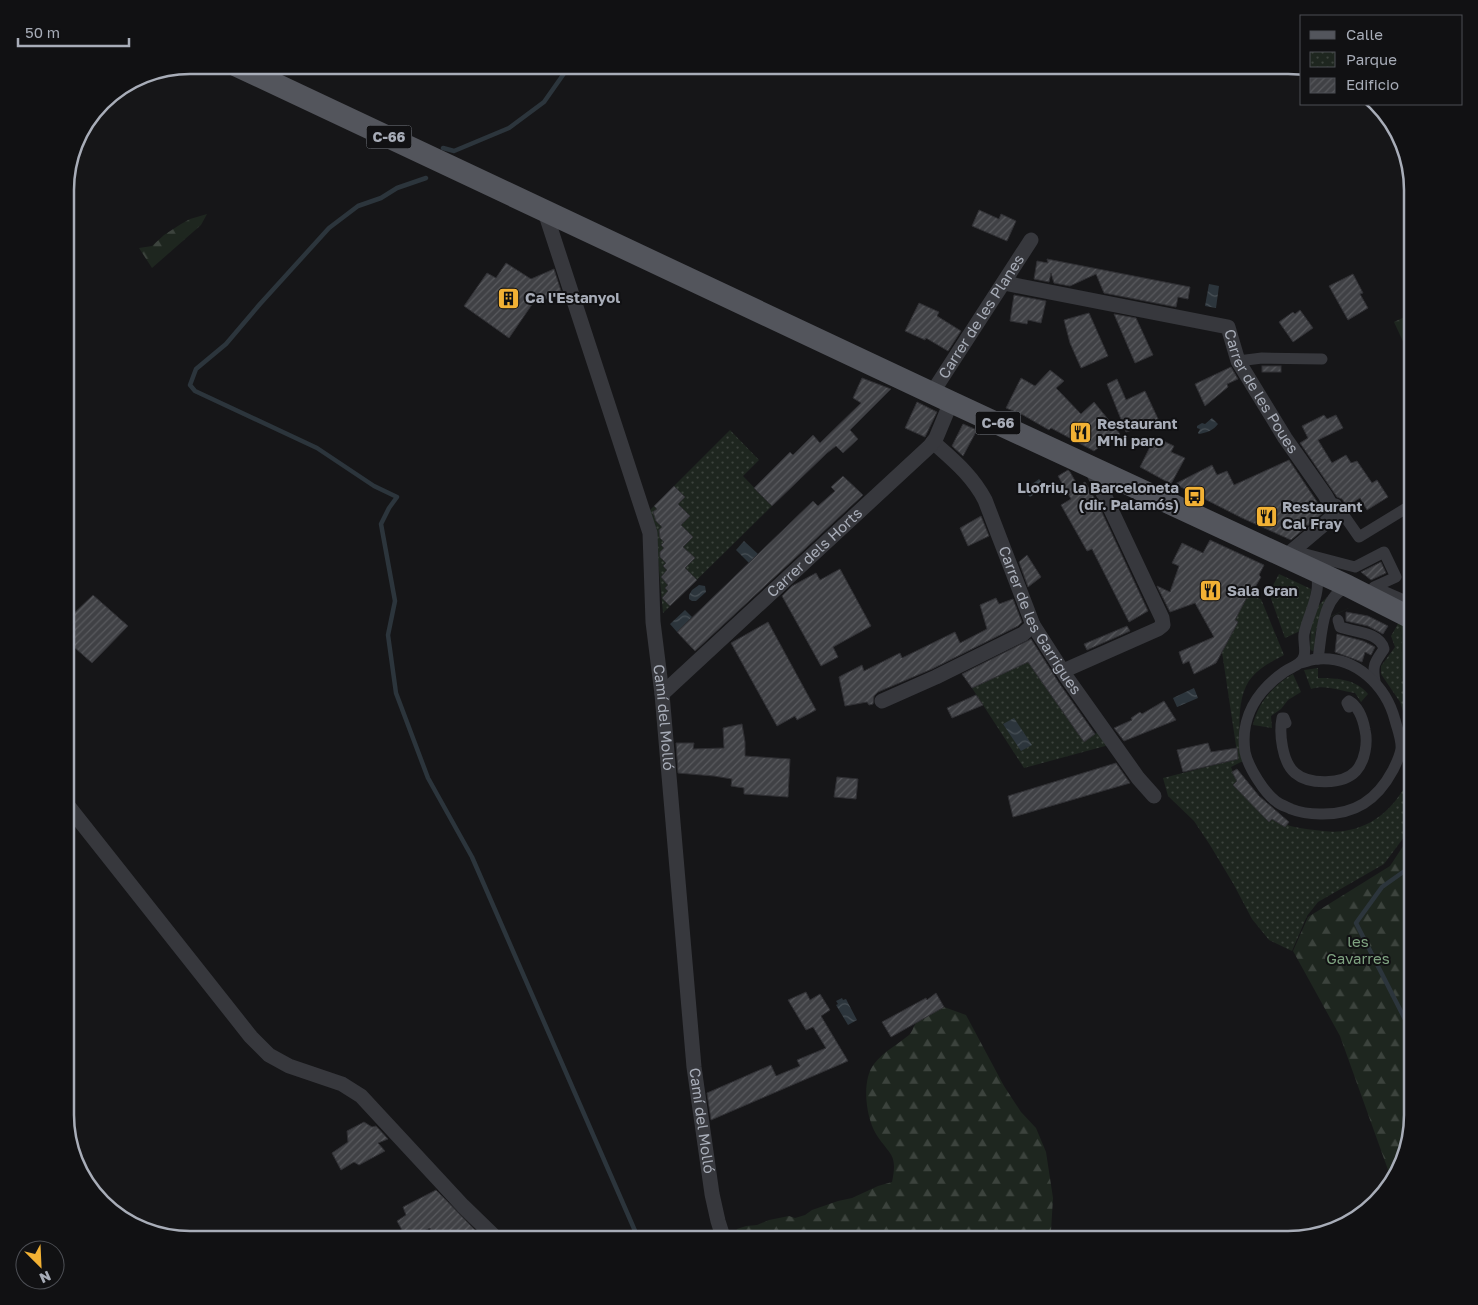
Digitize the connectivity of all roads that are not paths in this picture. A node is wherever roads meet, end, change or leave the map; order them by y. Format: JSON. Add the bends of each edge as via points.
{"nodes":[{"id":1,"x":254,"y":74,"type":"edge"},
{"id":2,"x":544,"y":209,"type":"junction"},
{"id":3,"x":1031,"y":240,"type":"dead end"},
{"id":4,"x":1004,"y":283,"type":"junction"},
{"id":5,"x":1322,"y":358,"type":"dead end"},
{"id":6,"x":1238,"y":361,"type":"junction"},
{"id":7,"x":941,"y":397,"type":"junction"},
{"id":8,"x":933,"y":442,"type":"junction"},
{"id":9,"x":1090,"y":465,"type":"junction"},
{"id":10,"x":1332,"y":508,"type":"junction"},
{"id":11,"x":1404,"y":510,"type":"edge"},
{"id":12,"x":1289,"y":554,"type":"junction"},
{"id":13,"x":1317,"y":571,"type":"junction"},
{"id":14,"x":1348,"y":586,"type":"junction"},
{"id":15,"x":1404,"y":600,"type":"edge"},
{"id":16,"x":1404,"y":614,"type":"edge"},
{"id":17,"x":1338,"y":620,"type":"dead end"},
{"id":18,"x":1033,"y":625,"type":"junction"},
{"id":19,"x":1318,"y":659,"type":"junction"},
{"id":20,"x":1300,"y":664,"type":"junction"},
{"id":21,"x":1063,"y":671,"type":"junction"},
{"id":22,"x":1375,"y":682,"type":"junction"},
{"id":23,"x":662,"y":694,"type":"junction"},
{"id":24,"x":882,"y":701,"type":"dead end"},
{"id":25,"x":1350,"y":707,"type":"dead end"},
{"id":26,"x":1286,"y":723,"type":"dead end"},
{"id":27,"x":1154,"y":796,"type":"dead end"},
{"id":28,"x":74,"y":813,"type":"edge"},
{"id":29,"x":489,"y":1231,"type":"edge"},
{"id":30,"x":721,"y":1231,"type":"edge"}],
"edges":[{"from":1,"to":2,"type":"main road","number":"C-66"},
{"from":2,"to":7,"type":"main road","number":"C-66"},
{"from":2,"to":23,"type":"street","name":"Camí del Molló","via":[[650,533],[653,622]]},
{"from":3,"to":4,"type":"street","name":"Carrer de les Planes"},
{"from":4,"to":6,"type":"street","name":"Carrer de les Poues","via":[[1228,327]]},
{"from":4,"to":7,"type":"street","name":"Carrer de les Planes"},
{"from":5,"to":6,"type":"street"},
{"from":6,"to":10,"type":"street","name":"Carrer de les Poues"},
{"from":7,"to":8,"type":"street","name":"Carrer dels Horts"},
{"from":7,"to":9,"type":"main road","number":"C-66"},
{"from":8,"to":18,"type":"street","name":"Carrer de les Garrigues","via":[[977,484]]},
{"from":8,"to":23,"type":"street","name":"Carrer dels Horts"},
{"from":9,"to":12,"type":"main road","number":"C-66"},
{"from":9,"to":21,"type":"street","via":[[1162,618],[1162,625]]},
{"from":10,"to":11,"type":"street","via":[[1336,504],[1359,537]]},
{"from":10,"to":12,"type":"street","via":[[1336,514]]},
{"from":12,"to":13,"type":"main road","number":"C-66"},
{"from":12,"to":15,"type":"street","via":[[1355,567],[1384,552],[1396,577],[1374,587]]},
{"from":13,"to":14,"type":"main road","number":"C-66"},
{"from":13,"to":20,"type":"street","via":[[1317,590],[1306,622],[1304,656]]},
{"from":14,"to":16,"type":"main road","number":"C-66"},
{"from":14,"to":19,"type":"street","via":[[1337,593],[1327,609]]},
{"from":17,"to":22,"type":"street","via":[[1340,627],[1374,636],[1382,643],[1384,649],[1373,670]]},
{"from":18,"to":21,"type":"street","name":"Carrer de les Garrigues"},
{"from":18,"to":24,"type":"street","via":[[1023,634]]},
{"from":19,"to":20,"type":"street"},
{"from":19,"to":22,"type":"street","via":[[1358,669]]},
{"from":20,"to":22,"type":"street","via":[[1270,682],[1256,698],[1246,720],[1245,743],[1245,753],[1253,773],[1267,792],[1277,802],[1300,813],[1330,814],[1352,810],[1370,800],[1385,785],[1401,748],[1392,707]]},
{"from":21,"to":27,"type":"street","name":"Carrer de les Garrigues"},
{"from":23,"to":30,"type":"street","name":"Camí del Molló","via":[[694,1067],[712,1194]]},
{"from":25,"to":26,"type":"street","via":[[1346,703],[1349,701],[1360,714],[1366,746],[1356,771],[1335,780],[1308,780],[1294,772],[1283,751],[1282,718]]},
{"from":28,"to":29,"type":"street","via":[[251,1037],[270,1055],[289,1066],[342,1084],[362,1096]]}]}
